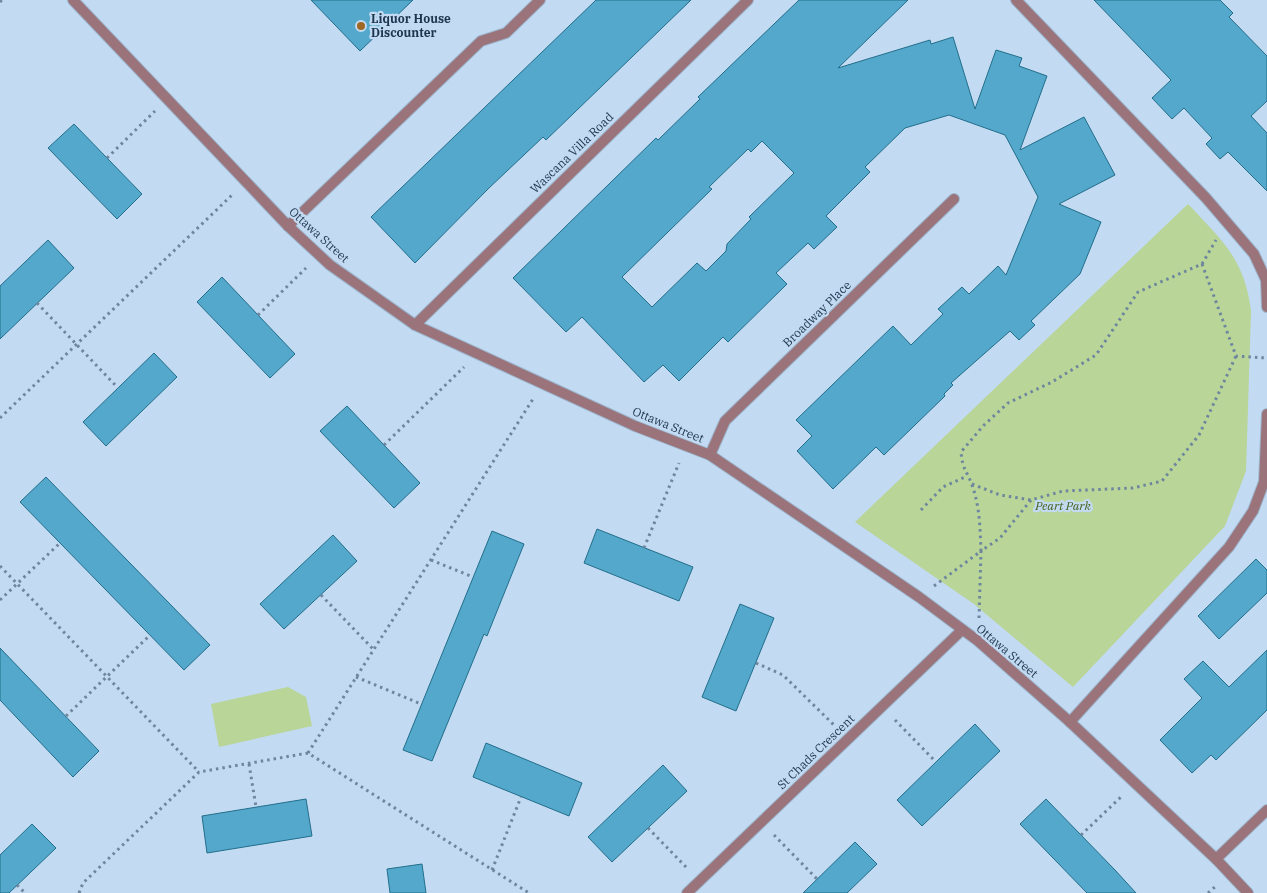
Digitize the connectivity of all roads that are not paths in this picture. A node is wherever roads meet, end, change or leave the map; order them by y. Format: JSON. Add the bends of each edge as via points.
{"nodes":[{"id":1,"x":74,"y":0,"type":"edge"},
{"id":2,"x":540,"y":0,"type":"edge"},
{"id":3,"x":748,"y":0,"type":"edge"},
{"id":4,"x":1016,"y":0,"type":"edge"},
{"id":5,"x":954,"y":199,"type":"dead end"},
{"id":6,"x":288,"y":226,"type":"junction"},
{"id":7,"x":1267,"y":307,"type":"edge"},
{"id":8,"x":415,"y":325,"type":"junction"},
{"id":9,"x":1267,"y":414,"type":"edge"},
{"id":10,"x":710,"y":455,"type":"junction"},
{"id":11,"x":962,"y":630,"type":"junction"},
{"id":12,"x":1070,"y":722,"type":"junction"},
{"id":13,"x":1267,"y":810,"type":"edge"},
{"id":14,"x":1216,"y":859,"type":"junction"},
{"id":15,"x":687,"y":893,"type":"edge"},
{"id":16,"x":1248,"y":893,"type":"edge"}],
"edges":[{"from":1,"to":6,"type":"street","name":"Ottawa Street"},
{"from":2,"to":6,"type":"street","via":[[506,32],[481,41]]},
{"from":3,"to":8,"type":"street","name":"Wascana Villa Road"},
{"from":4,"to":7,"type":"street","via":[[1254,254],[1266,280]]},
{"from":5,"to":10,"type":"street","name":"Broadway Place","via":[[725,421]]},
{"from":6,"to":8,"type":"street","name":"Ottawa Street","via":[[319,255]]},
{"from":8,"to":10,"type":"street","name":"Ottawa Street","via":[[635,426]]},
{"from":9,"to":12,"type":"street","via":[[1264,482],[1253,511],[1229,547]]},
{"from":10,"to":11,"type":"street","name":"Ottawa Street","via":[[919,597]]},
{"from":11,"to":12,"type":"street","name":"Ottawa Street"},
{"from":11,"to":15,"type":"street","name":"St Chads Crescent"},
{"from":12,"to":14,"type":"street","name":"Ottawa Street"},
{"from":13,"to":14,"type":"street"},
{"from":14,"to":16,"type":"street","name":"Ottawa Street"}]}
